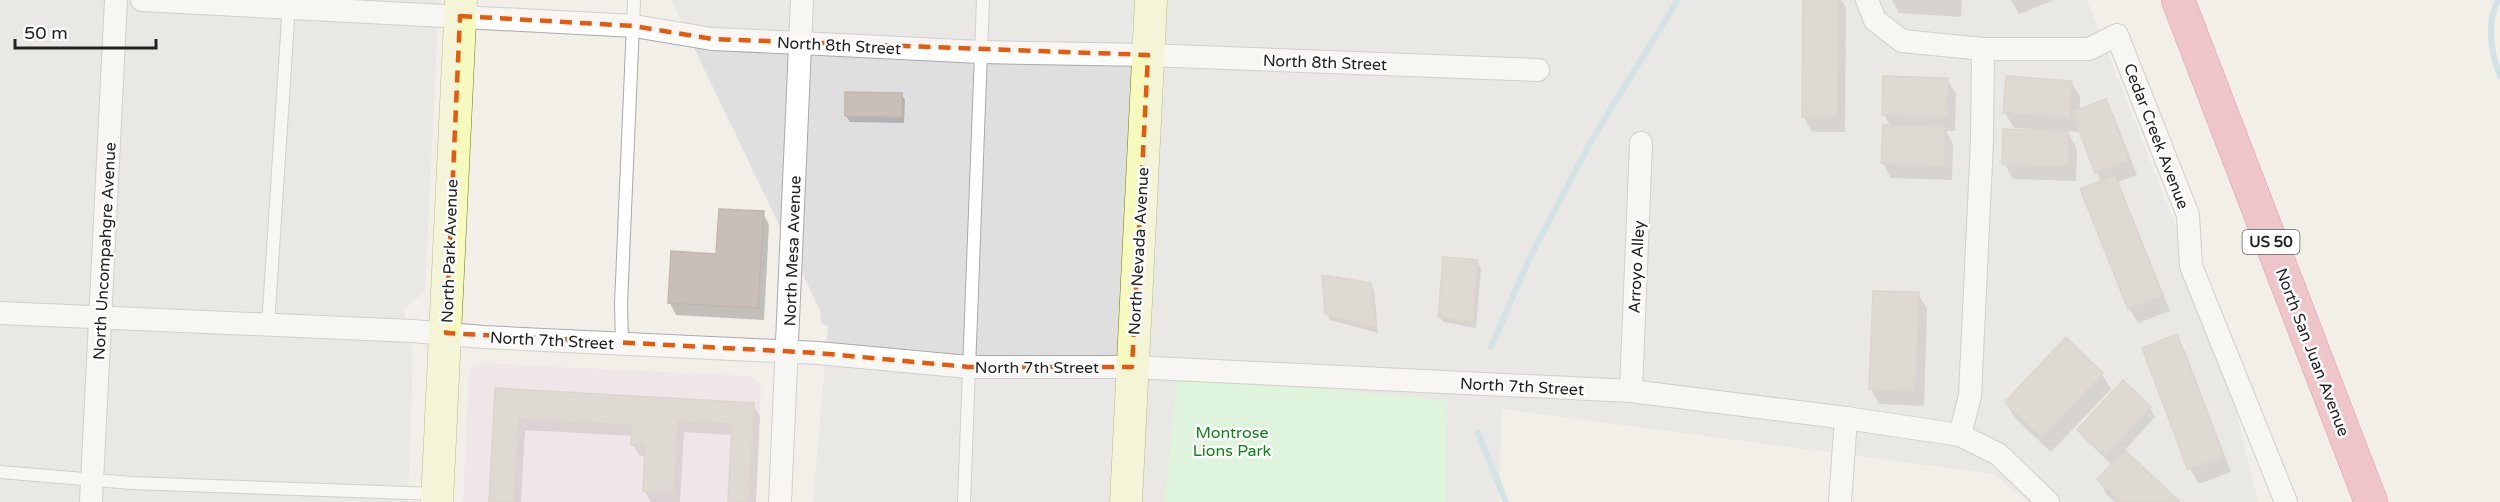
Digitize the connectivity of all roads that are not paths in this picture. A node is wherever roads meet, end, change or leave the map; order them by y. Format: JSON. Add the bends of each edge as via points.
{"nodes":[{"id":1,"x":116,"y":0,"type":"edge"},
{"id":2,"x":142,"y":0,"type":"edge"},
{"id":3,"x":634,"y":0,"type":"edge"},
{"id":4,"x":802,"y":0,"type":"edge"},
{"id":5,"x":983,"y":0,"type":"edge"},
{"id":6,"x":1150,"y":0,"type":"edge"},
{"id":7,"x":1867,"y":0,"type":"edge"},
{"id":8,"x":2178,"y":0,"type":"edge"},
{"id":9,"x":289,"y":4,"type":"edge"},
{"id":10,"x":460,"y":8,"type":"edge"},
{"id":11,"x":634,"y":26,"type":"junction"},
{"id":12,"x":800,"y":43,"type":"junction"},
{"id":13,"x":1983,"y":49,"type":"junction"},
{"id":14,"x":981,"y":52,"type":"junction"},
{"id":15,"x":1148,"y":55,"type":"junction"},
{"id":16,"x":1538,"y":70,"type":"dead end"},
{"id":17,"x":1641,"y":143,"type":"dead end"},
{"id":18,"x":0,"y":313,"type":"edge"},
{"id":19,"x":102,"y":318,"type":"junction"},
{"id":20,"x":268,"y":326,"type":"junction"},
{"id":21,"x":446,"y":333,"type":"junction"},
{"id":22,"x":622,"y":344,"type":"junction"},
{"id":23,"x":787,"y":352,"type":"junction"},
{"id":24,"x":969,"y":367,"type":"junction"},
{"id":25,"x":1132,"y":367,"type":"junction"},
{"id":26,"x":1631,"y":392,"type":"junction"},
{"id":27,"x":1846,"y":418,"type":"junction"},
{"id":28,"x":1960,"y":435,"type":"junction"},
{"id":29,"x":0,"y":472,"type":"edge"},
{"id":30,"x":93,"y":479,"type":"junction"},
{"id":31,"x":437,"y":498,"type":"edge"},
{"id":32,"x":91,"y":502,"type":"edge"},
{"id":33,"x":780,"y":502,"type":"edge"},
{"id":34,"x":964,"y":502,"type":"edge"},
{"id":35,"x":1126,"y":502,"type":"edge"},
{"id":36,"x":1840,"y":502,"type":"edge"},
{"id":37,"x":2048,"y":502,"type":"edge"},
{"id":38,"x":2286,"y":502,"type":"edge"},
{"id":39,"x":2371,"y":502,"type":"edge"}],
"edges":[{"from":1,"to":19,"type":"street","name":"North Uncompahgre Avenue"},
{"from":2,"to":9,"type":"street","name":"North 8th Street"},
{"from":3,"to":11,"type":"lane"},
{"from":4,"to":12,"type":"street","name":"North Mesa Avenue"},
{"from":5,"to":14,"type":"lane"},
{"from":6,"to":15,"type":"street","name":"North Nevada Avenue"},
{"from":7,"to":13,"type":"street","name":"Cedar Creek Avenue","via":[[1875,20],[1902,41]]},
{"from":8,"to":39,"type":"highway","name":"North San Juan Avenue","number":"US 50"},
{"from":9,"to":10,"type":"street","name":"North 8th Street"},
{"from":9,"to":20,"type":"lane"},
{"from":10,"to":11,"type":"street","name":"North 8th Street"},
{"from":10,"to":21,"type":"street","name":"North Park Avenue"},
{"from":11,"to":12,"type":"street","name":"North 8th Street","via":[[712,39]]},
{"from":11,"to":22,"type":"lane"},
{"from":12,"to":14,"type":"street","name":"North 8th Street"},
{"from":12,"to":23,"type":"street","name":"North Mesa Avenue"},
{"from":13,"to":28,"type":"street","via":[[1970,396]]},
{"from":13,"to":38,"type":"street","name":"Cedar Creek Avenue","via":[[2089,49],[2117,35],[2188,215],[2191,266]]},
{"from":14,"to":15,"type":"street","name":"North 8th Street"},
{"from":14,"to":24,"type":"lane"},
{"from":15,"to":16,"type":"street","name":"North 8th Street"},
{"from":15,"to":25,"type":"street","name":"North Nevada Avenue"},
{"from":17,"to":26,"type":"street","name":"Arroyo Alley"},
{"from":18,"to":19,"type":"street","name":"North 7th Street"},
{"from":19,"to":20,"type":"street","name":"North 7th Street"},
{"from":19,"to":30,"type":"street","name":"North Uncompahgre Avenue"},
{"from":20,"to":21,"type":"street","name":"North 7th Street"},
{"from":21,"to":22,"type":"street","name":"North 7th Street"},
{"from":21,"to":31,"type":"street","name":"North Park Avenue"},
{"from":22,"to":23,"type":"street","name":"North 7th Street"},
{"from":23,"to":24,"type":"street","name":"North 7th Street"},
{"from":23,"to":33,"type":"street","name":"North Mesa Avenue"},
{"from":24,"to":25,"type":"street","name":"North 7th Street"},
{"from":24,"to":34,"type":"lane"},
{"from":25,"to":26,"type":"street","name":"North 7th Street"},
{"from":25,"to":35,"type":"street","name":"North Nevada Avenue"},
{"from":26,"to":27,"type":"street","name":"North 7th Street"},
{"from":27,"to":28,"type":"street","name":"North 7th Street"},
{"from":27,"to":36,"type":"street"},
{"from":28,"to":37,"type":"street","name":"North 7th Street","via":[[1998,454]]},
{"from":29,"to":30,"type":"lane"},
{"from":30,"to":31,"type":"lane"},
{"from":30,"to":32,"type":"street","name":"North Uncompahgre Avenue"}]}
